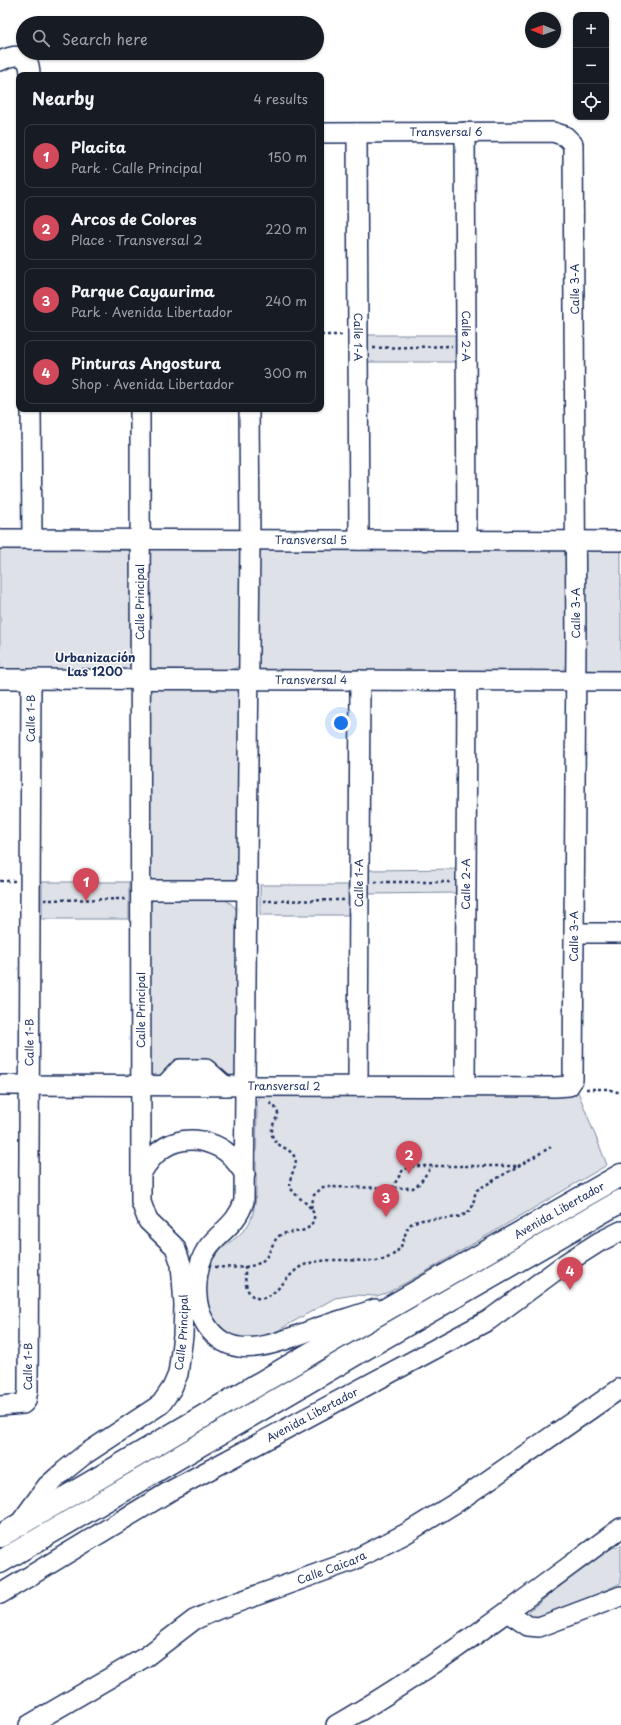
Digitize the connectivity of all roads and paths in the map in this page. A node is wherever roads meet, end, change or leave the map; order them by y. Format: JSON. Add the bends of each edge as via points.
{"nodes":[{"id":1,"x":16,"y":56,"type":"edge"},
{"id":2,"x":26,"y":60,"type":"edge"},
{"id":3,"x":0,"y":61,"type":"edge"},
{"id":4,"x":30,"y":72,"type":"edge"},
{"id":5,"x":465,"y":132,"type":"junction"},
{"id":6,"x":324,"y":133,"type":"edge"},
{"id":7,"x":357,"y":133,"type":"junction"},
{"id":8,"x":570,"y":139,"type":"joint"},
{"id":9,"x":324,"y":335,"type":"edge"},
{"id":10,"x":358,"y":341,"type":"junction"},
{"id":11,"x":466,"y":346,"type":"junction"},
{"id":12,"x":31,"y":412,"type":"edge"},
{"id":13,"x":140,"y":412,"type":"edge"},
{"id":14,"x":249,"y":412,"type":"edge"},
{"id":15,"x":0,"y":539,"type":"edge"},
{"id":16,"x":32,"y":539,"type":"junction"},
{"id":17,"x":140,"y":539,"type":"junction"},
{"id":18,"x":250,"y":540,"type":"junction"},
{"id":19,"x":359,"y":540,"type":"junction"},
{"id":20,"x":467,"y":541,"type":"junction"},
{"id":21,"x":575,"y":541,"type":"junction"},
{"id":22,"x":621,"y":541,"type":"edge"},
{"id":23,"x":0,"y":679,"type":"edge"},
{"id":24,"x":31,"y":679,"type":"junction"},
{"id":25,"x":141,"y":679,"type":"junction"},
{"id":26,"x":249,"y":680,"type":"junction"},
{"id":27,"x":360,"y":680,"type":"junction"},
{"id":28,"x":467,"y":681,"type":"junction"},
{"id":29,"x":576,"y":681,"type":"junction"},
{"id":30,"x":621,"y":681,"type":"edge"},
{"id":31,"x":466,"y":882,"type":"junction"},
{"id":32,"x":358,"y":891,"type":"junction"},
{"id":33,"x":141,"y":895,"type":"junction"},
{"id":34,"x":247,"y":895,"type":"junction"},
{"id":35,"x":30,"y":900,"type":"junction"},
{"id":36,"x":574,"y":933,"type":"junction"},
{"id":37,"x":621,"y":933,"type":"edge"},
{"id":38,"x":0,"y":1085,"type":"edge"},
{"id":39,"x":29,"y":1085,"type":"junction"},
{"id":40,"x":141,"y":1085,"type":"junction"},
{"id":41,"x":246,"y":1086,"type":"junction"},
{"id":42,"x":358,"y":1086,"type":"junction"},
{"id":43,"x":569,"y":1086,"type":"junction"},
{"id":44,"x":465,"y":1087,"type":"junction"},
{"id":45,"x":621,"y":1093,"type":"edge"},
{"id":46,"x":552,"y":1147,"type":"dead end"},
{"id":47,"x":432,"y":1166,"type":"junction"},
{"id":48,"x":519,"y":1166,"type":"junction"},
{"id":49,"x":141,"y":1174,"type":"junction"},
{"id":50,"x":245,"y":1174,"type":"junction"},
{"id":51,"x":621,"y":1175,"type":"edge"},
{"id":52,"x":392,"y":1188,"type":"junction"},
{"id":53,"x":621,"y":1201,"type":"edge"},
{"id":54,"x":311,"y":1208,"type":"junction"},
{"id":55,"x":621,"y":1231,"type":"edge"},
{"id":56,"x":245,"y":1266,"type":"junction"},
{"id":57,"x":199,"y":1268,"type":"junction"},
{"id":58,"x":402,"y":1301,"type":"junction"},
{"id":59,"x":621,"y":1388,"type":"edge"},
{"id":60,"x":0,"y":1406,"type":"edge"},
{"id":61,"x":20,"y":1524,"type":"junction"},
{"id":62,"x":621,"y":1528,"type":"edge"},
{"id":63,"x":0,"y":1536,"type":"edge"},
{"id":64,"x":0,"y":1562,"type":"edge"},
{"id":65,"x":0,"y":1594,"type":"edge"},
{"id":66,"x":621,"y":1596,"type":"edge"},
{"id":67,"x":507,"y":1612,"type":"junction"},
{"id":68,"x":29,"y":1725,"type":"edge"},
{"id":69,"x":336,"y":1725,"type":"edge"}],
"edges":[{"from":1,"to":3,"type":"street"},
{"from":2,"to":4,"type":"street"},
{"from":5,"to":7,"type":"street","name":"Transversal 6"},
{"from":5,"to":8,"type":"street","name":"Transversal 6","via":[[553,132]]},
{"from":5,"to":11,"type":"street","name":"Calle 2-A"},
{"from":6,"to":7,"type":"street","name":"Transversal 6"},
{"from":7,"to":10,"type":"street","name":"Calle 1-A"},
{"from":8,"to":21,"type":"street","name":"Calle 3-A","via":[[574,150]]},
{"from":9,"to":10,"type":"path"},
{"from":10,"to":11,"type":"path"},
{"from":10,"to":19,"type":"street","name":"Calle 1-A"},
{"from":11,"to":20,"type":"street","name":"Calle 2-A"},
{"from":12,"to":16,"type":"street"},
{"from":13,"to":17,"type":"street","name":"Calle Principal"},
{"from":14,"to":18,"type":"street","name":"Calle Principal"},
{"from":15,"to":16,"type":"street","name":"Transversal 5"},
{"from":16,"to":17,"type":"street","name":"Transversal 5"},
{"from":17,"to":18,"type":"street","name":"Transversal 5"},
{"from":17,"to":25,"type":"street","name":"Calle Principal"},
{"from":18,"to":19,"type":"street","name":"Transversal 5"},
{"from":18,"to":26,"type":"street","name":"Calle Principal"},
{"from":19,"to":20,"type":"street","name":"Transversal 5"},
{"from":20,"to":21,"type":"street","name":"Transversal 5"},
{"from":21,"to":22,"type":"street","name":"Transversal 5"},
{"from":21,"to":29,"type":"street","name":"Calle 3-A"},
{"from":23,"to":24,"type":"street","name":"Transversal 4"},
{"from":24,"to":25,"type":"street","name":"Transversal 4"},
{"from":24,"to":35,"type":"street","name":"Calle 1-B"},
{"from":25,"to":26,"type":"street","name":"Transversal 4"},
{"from":25,"to":33,"type":"street","name":"Calle Principal"},
{"from":26,"to":27,"type":"street","name":"Transversal 4"},
{"from":26,"to":34,"type":"street","name":"Calle Principal"},
{"from":27,"to":28,"type":"street","name":"Transversal 4"},
{"from":27,"to":32,"type":"street","name":"Calle 1-A"},
{"from":28,"to":29,"type":"street","name":"Transversal 4"},
{"from":28,"to":31,"type":"street","name":"Calle 2-A"},
{"from":29,"to":30,"type":"street","name":"Transversal 4"},
{"from":29,"to":36,"type":"street","name":"Calle 3-A"},
{"from":31,"to":32,"type":"path"},
{"from":31,"to":44,"type":"street","name":"Calle 2-A"},
{"from":32,"to":34,"type":"path"},
{"from":32,"to":42,"type":"street","name":"Calle 1-A"},
{"from":33,"to":34,"type":"street"},
{"from":33,"to":35,"type":"path"},
{"from":33,"to":40,"type":"street","name":"Calle Principal"},
{"from":34,"to":41,"type":"street","name":"Calle Principal"},
{"from":35,"to":39,"type":"street","name":"Calle 1-B"},
{"from":36,"to":37,"type":"street"},
{"from":36,"to":43,"type":"street","name":"Calle 3-A","via":[[574,1076]]},
{"from":38,"to":39,"type":"street","name":"Transversal 2"},
{"from":39,"to":40,"type":"street","name":"Transversal 2"},
{"from":39,"to":60,"type":"street","name":"Calle 1-B","via":[[28,1390],[23,1404]]},
{"from":40,"to":41,"type":"street","name":"Transversal 2"},
{"from":40,"to":49,"type":"street","name":"Calle Principal"},
{"from":41,"to":42,"type":"street","name":"Transversal 2"},
{"from":41,"to":50,"type":"street","name":"Calle Principal"},
{"from":41,"to":54,"type":"path","via":[[277,1110],[278,1116],[272,1128],[272,1138],[279,1146],[294,1154],[296,1164],[290,1176],[290,1187]]},
{"from":42,"to":44,"type":"street","name":"Transversal 2"},
{"from":43,"to":44,"type":"street","name":"Transversal 2"},
{"from":43,"to":45,"type":"path","via":[[578,1089],[607,1089]]},
{"from":46,"to":48,"type":"path"},
{"from":47,"to":48,"type":"path"},
{"from":47,"to":52,"type":"path","via":[[406,1168]]},
{"from":47,"to":52,"type":"path","via":[[416,1188]]},
{"from":48,"to":56,"type":"path","via":[[477,1190],[471,1209],[467,1213],[412,1224],[407,1229],[400,1248],[383,1260],[324,1261],[304,1265],[264,1298],[256,1298],[249,1291],[246,1285]]},
{"from":49,"to":50,"type":"street","via":[[148,1162],[163,1148],[180,1140],[193,1140],[206,1142],[224,1150]]},
{"from":49,"to":61,"type":"street","name":"Calle Principal","via":[[141,1202],[144,1212],[148,1221],[175,1247],[181,1264],[184,1305],[178,1374],[161,1404],[64,1471],[47,1486]]},
{"from":50,"to":57,"type":"street","name":"Calle Principal","via":[[242,1212],[231,1226],[210,1244]]},
{"from":51,"to":58,"type":"main road","name":"Avenida Libertador"},
{"from":52,"to":54,"type":"path","via":[[323,1187],[314,1195]]},
{"from":53,"to":64,"type":"main road","name":"Avenida Libertador"},
{"from":54,"to":56,"type":"path","via":[[313,1222],[309,1227],[300,1232],[280,1235],[264,1259]]},
{"from":55,"to":65,"type":"street","name":"Avenida Libertador","via":[[566,1263],[489,1320],[170,1491]]},
{"from":56,"to":57,"type":"path"},
{"from":57,"to":58,"type":"street","name":"Calle Principal","via":[[197,1294],[201,1316],[218,1338],[239,1347],[260,1346],[280,1341]]},
{"from":58,"to":61,"type":"main road","name":"Avenida Libertador"},
{"from":59,"to":68,"type":"street","name":"Calle Caicara","via":[[457,1502],[405,1534],[352,1561],[194,1620],[147,1656]]},
{"from":61,"to":63,"type":"main road","name":"Avenida Libertador"},
{"from":62,"to":67,"type":"street"},
{"from":66,"to":67,"type":"street","via":[[540,1627],[528,1626]]},
{"from":67,"to":69,"type":"street","via":[[401,1686]]}]}
